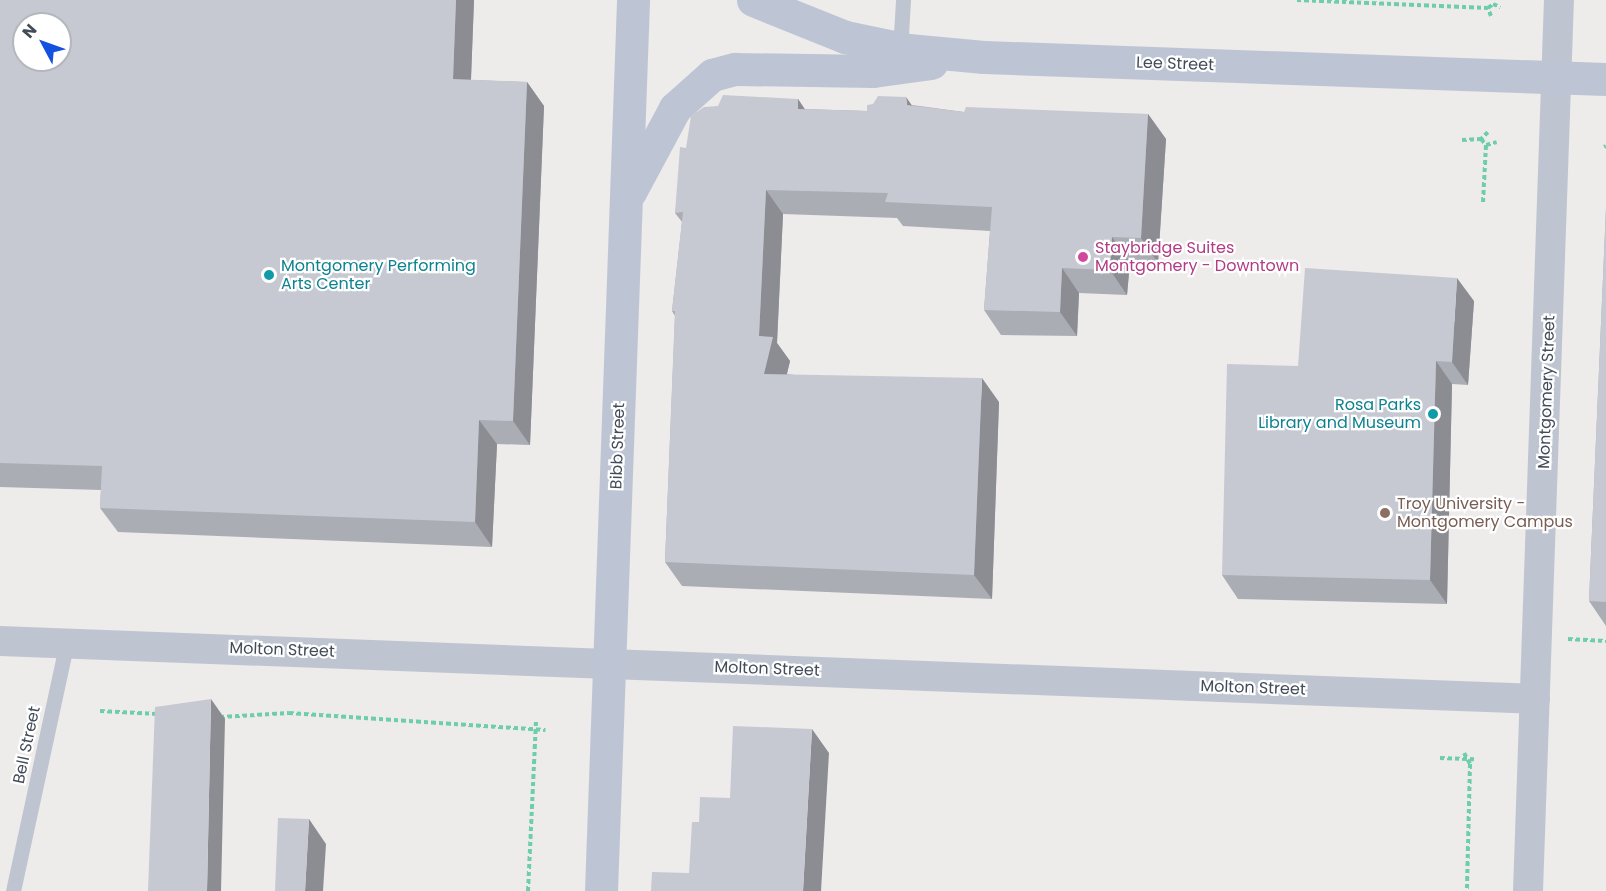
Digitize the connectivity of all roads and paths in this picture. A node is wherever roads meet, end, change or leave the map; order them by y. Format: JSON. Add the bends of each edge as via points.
{"nodes":[{"id":1,"x":633,"y":0,"type":"edge"},
{"id":2,"x":753,"y":0,"type":"edge"},
{"id":3,"x":903,"y":0,"type":"edge"},
{"id":4,"x":1297,"y":0,"type":"edge"},
{"id":5,"x":1559,"y":0,"type":"edge"},
{"id":6,"x":1493,"y":2,"type":"edge"},
{"id":7,"x":1500,"y":7,"type":"dead end"},
{"id":8,"x":1488,"y":8,"type":"junction"},
{"id":9,"x":1491,"y":16,"type":"dead end"},
{"id":10,"x":899,"y":58,"type":"junction"},
{"id":11,"x":1559,"y":78,"type":"junction"},
{"id":12,"x":1606,"y":79,"type":"edge"},
{"id":13,"x":1488,"y":132,"type":"dead end"},
{"id":14,"x":1481,"y":139,"type":"junction"},
{"id":15,"x":1462,"y":140,"type":"dead end"},
{"id":16,"x":1497,"y":142,"type":"dead end"},
{"id":17,"x":1486,"y":145,"type":"junction"},
{"id":18,"x":627,"y":197,"type":"junction"},
{"id":19,"x":1483,"y":202,"type":"dead end"},
{"id":20,"x":0,"y":641,"type":"edge"},
{"id":21,"x":67,"y":642,"type":"junction"},
{"id":22,"x":611,"y":663,"type":"junction"},
{"id":23,"x":1535,"y":699,"type":"junction"},
{"id":24,"x":100,"y":711,"type":"dead end"},
{"id":25,"x":160,"y":714,"type":"edge"},
{"id":26,"x":207,"y":717,"type":"edge"},
{"id":27,"x":536,"y":719,"type":"dead end"},
{"id":28,"x":536,"y":728,"type":"junction"},
{"id":29,"x":545,"y":730,"type":"dead end"},
{"id":30,"x":1464,"y":753,"type":"dead end"},
{"id":31,"x":1440,"y":758,"type":"dead end"},
{"id":32,"x":1467,"y":759,"type":"junction"},
{"id":33,"x":1474,"y":759,"type":"dead end"},
{"id":34,"x":13,"y":891,"type":"edge"},
{"id":35,"x":528,"y":891,"type":"edge"},
{"id":36,"x":601,"y":891,"type":"edge"},
{"id":37,"x":1467,"y":891,"type":"edge"},
{"id":38,"x":1528,"y":891,"type":"edge"}],
"edges":[{"from":1,"to":18,"type":"main road","name":"Bibb Street"},
{"from":2,"to":10,"type":"main road","name":"Lee Street"},
{"from":3,"to":10,"type":"lane"},
{"from":4,"to":8,"type":"path"},
{"from":5,"to":11,"type":"street","name":"Montgomery Street"},
{"from":6,"to":7,"type":"path"},
{"from":6,"to":8,"type":"path"},
{"from":8,"to":9,"type":"path"},
{"from":10,"to":11,"type":"main road","name":"Lee Street","via":[[984,57]]},
{"from":10,"to":18,"type":"main road","via":[[873,71],[753,68],[712,75],[675,108]]},
{"from":11,"to":12,"type":"main road","name":"Lee Street"},
{"from":11,"to":23,"type":"street","name":"Montgomery Street"},
{"from":13,"to":14,"type":"path"},
{"from":14,"to":15,"type":"path"},
{"from":14,"to":17,"type":"path"},
{"from":16,"to":17,"type":"path"},
{"from":17,"to":19,"type":"path"},
{"from":18,"to":22,"type":"main road","name":"Bibb Street"},
{"from":20,"to":21,"type":"street","name":"Molton Street"},
{"from":21,"to":22,"type":"street","name":"Molton Street"},
{"from":21,"to":34,"type":"lane","name":"Bell Street"},
{"from":22,"to":23,"type":"street","name":"Molton Street"},
{"from":22,"to":36,"type":"main road","name":"Bibb Street"},
{"from":23,"to":38,"type":"street","name":"Montgomery Street"},
{"from":24,"to":25,"type":"path"},
{"from":26,"to":28,"type":"path","via":[[289,713]]},
{"from":27,"to":28,"type":"path"},
{"from":28,"to":29,"type":"path"},
{"from":28,"to":35,"type":"path"},
{"from":30,"to":32,"type":"path"},
{"from":31,"to":32,"type":"path"},
{"from":32,"to":33,"type":"path"},
{"from":32,"to":37,"type":"path"}]}
